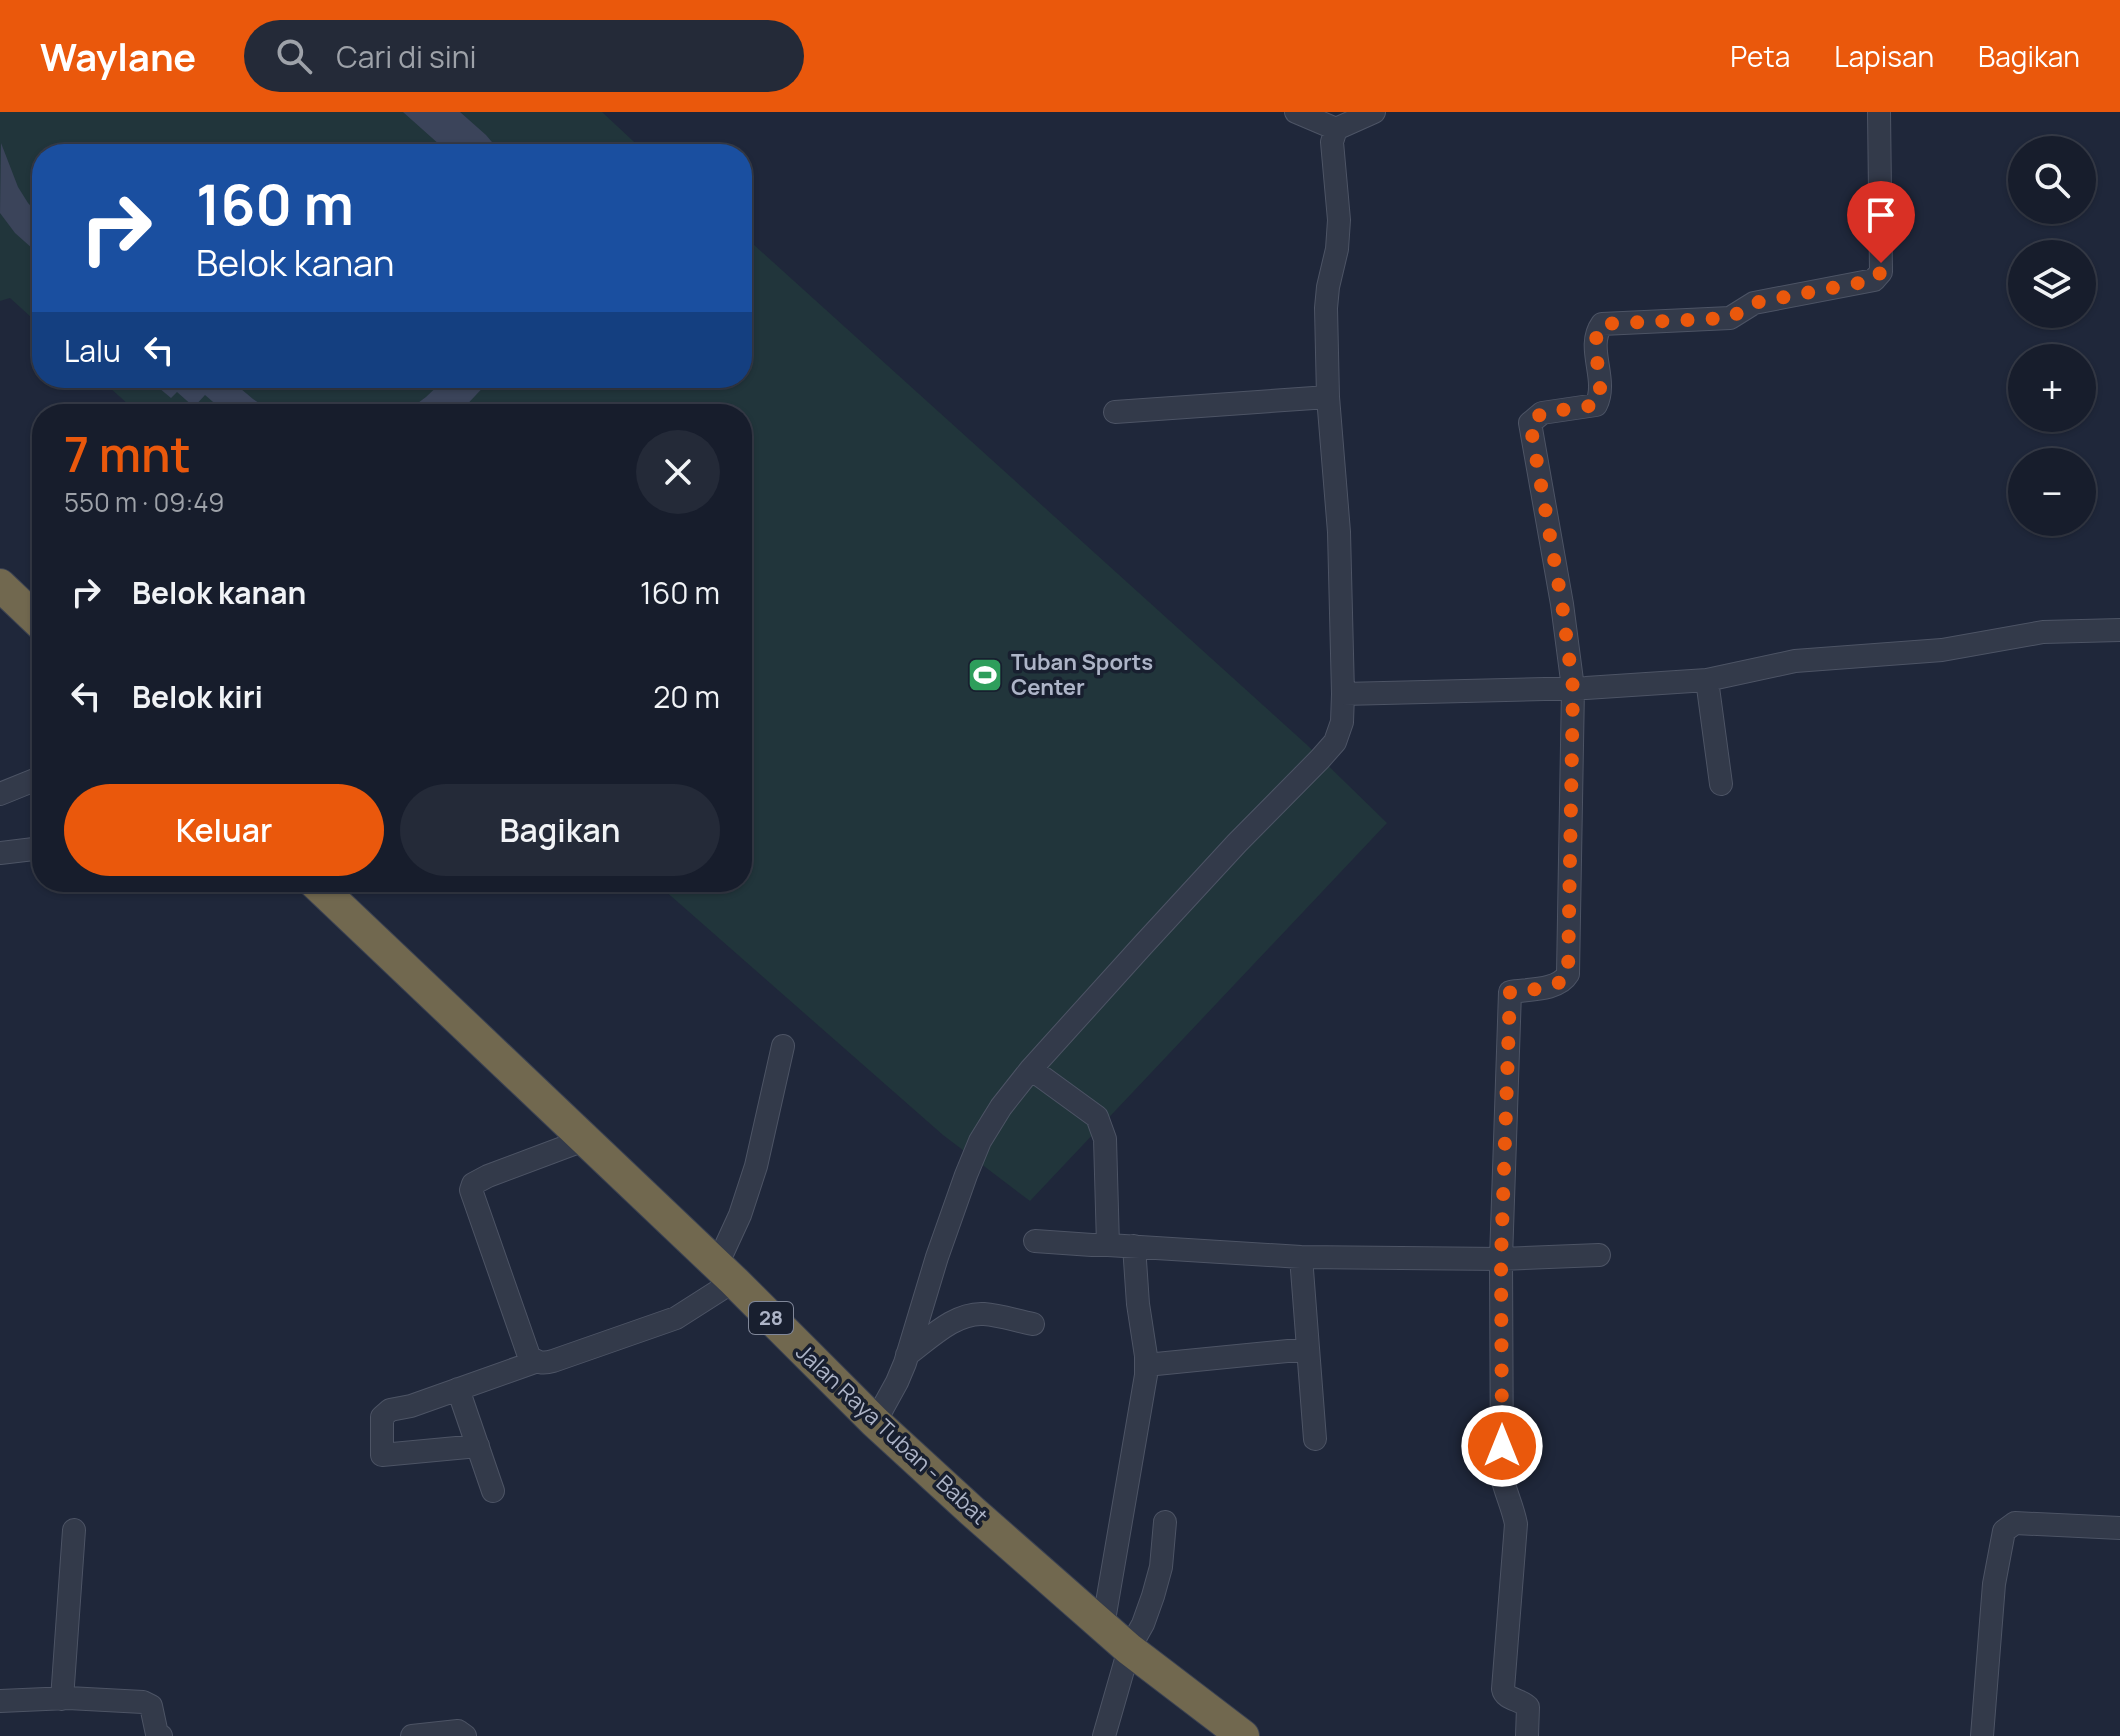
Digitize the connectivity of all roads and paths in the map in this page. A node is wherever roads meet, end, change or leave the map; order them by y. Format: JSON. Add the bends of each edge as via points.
{"nodes":[{"id":1,"x":1296,"y":112,"type":"edge"},
{"id":2,"x":1374,"y":112,"type":"edge"},
{"id":3,"x":1879,"y":112,"type":"edge"},
{"id":4,"x":1336,"y":129,"type":"junction"},
{"id":5,"x":1328,"y":397,"type":"junction"},
{"id":6,"x":1115,"y":412,"type":"dead end"},
{"id":7,"x":0,"y":585,"type":"edge"},
{"id":8,"x":32,"y":615,"type":"edge"},
{"id":9,"x":2120,"y":630,"type":"edge"},
{"id":10,"x":1707,"y":680,"type":"junction"},
{"id":11,"x":1573,"y":688,"type":"junction"},
{"id":12,"x":1343,"y":694,"type":"junction"},
{"id":13,"x":32,"y":781,"type":"edge"},
{"id":14,"x":1721,"y":784,"type":"dead end"},
{"id":15,"x":0,"y":794,"type":"edge"},
{"id":16,"x":32,"y":849,"type":"edge"},
{"id":17,"x":0,"y":853,"type":"edge"},
{"id":18,"x":324,"y":892,"type":"edge"},
{"id":19,"x":783,"y":1046,"type":"dead end"},
{"id":20,"x":1031,"y":1069,"type":"junction"},
{"id":21,"x":584,"y":1140,"type":"junction"},
{"id":22,"x":1035,"y":1241,"type":"dead end"},
{"id":23,"x":1108,"y":1245,"type":"junction"},
{"id":24,"x":1134,"y":1246,"type":"junction"},
{"id":25,"x":1599,"y":1255,"type":"dead end"},
{"id":26,"x":1301,"y":1257,"type":"junction"},
{"id":27,"x":1501,"y":1259,"type":"junction"},
{"id":28,"x":726,"y":1273,"type":"junction"},
{"id":29,"x":1033,"y":1324,"type":"dead end"},
{"id":30,"x":1308,"y":1349,"type":"junction"},
{"id":31,"x":907,"y":1355,"type":"junction"},
{"id":32,"x":535,"y":1362,"type":"junction"},
{"id":33,"x":1146,"y":1365,"type":"junction"},
{"id":34,"x":458,"y":1389,"type":"junction"},
{"id":35,"x":875,"y":1422,"type":"junction"},
{"id":36,"x":1315,"y":1439,"type":"dead end"},
{"id":37,"x":478,"y":1446,"type":"junction"},
{"id":38,"x":493,"y":1491,"type":"dead end"},
{"id":39,"x":1165,"y":1522,"type":"dead end"},
{"id":40,"x":2120,"y":1528,"type":"edge"},
{"id":41,"x":74,"y":1530,"type":"dead end"},
{"id":42,"x":1103,"y":1626,"type":"junction"},
{"id":43,"x":1129,"y":1649,"type":"junction"},
{"id":44,"x":62,"y":1699,"type":"junction"},
{"id":45,"x":0,"y":1701,"type":"edge"},
{"id":46,"x":161,"y":1736,"type":"edge"},
{"id":47,"x":412,"y":1736,"type":"edge"},
{"id":48,"x":465,"y":1736,"type":"edge"},
{"id":49,"x":1104,"y":1736,"type":"edge"},
{"id":50,"x":1243,"y":1736,"type":"edge"},
{"id":51,"x":1527,"y":1736,"type":"edge"},
{"id":52,"x":1982,"y":1736,"type":"edge"}],
"edges":[{"from":1,"to":4,"type":"street"},
{"from":2,"to":4,"type":"street"},
{"from":3,"to":11,"type":"street","via":[[1881,272],[1874,280],[1754,303],[1730,318],[1602,324],[1595,341],[1601,395],[1596,405],[1542,413],[1530,423]]},
{"from":4,"to":5,"type":"street","via":[[1332,142],[1339,220],[1326,308]]},
{"from":5,"to":6,"type":"street"},
{"from":5,"to":12,"type":"street","via":[[1339,532]]},
{"from":7,"to":8,"type":"highway"},
{"from":9,"to":10,"type":"street","via":[[2043,632],[1942,650],[1795,661]]},
{"from":10,"to":11,"type":"street"},
{"from":10,"to":14,"type":"street"},
{"from":11,"to":12,"type":"street"},
{"from":11,"to":27,"type":"street","via":[[1568,974],[1556,985],[1510,992]]},
{"from":12,"to":20,"type":"street","via":[[1335,742]]},
{"from":13,"to":15,"type":"street"},
{"from":16,"to":17,"type":"street"},
{"from":18,"to":21,"type":"highway","name":"Jalan Raya Tuban - Babat","number":"28"},
{"from":19,"to":28,"type":"street"},
{"from":20,"to":23,"type":"street","via":[[1101,1123]]},
{"from":20,"to":31,"type":"street","via":[[980,1141]]},
{"from":21,"to":28,"type":"highway","name":"Jalan Raya Tuban - Babat","number":"28"},
{"from":21,"to":32,"type":"street","via":[[488,1176],[471,1190]]},
{"from":22,"to":23,"type":"street"},
{"from":23,"to":24,"type":"street"},
{"from":24,"to":26,"type":"street"},
{"from":24,"to":33,"type":"street"},
{"from":25,"to":27,"type":"street"},
{"from":26,"to":27,"type":"street"},
{"from":26,"to":30,"type":"street"},
{"from":27,"to":51,"type":"street","via":[[1502,1477],[1516,1524],[1503,1689],[1528,1707]]},
{"from":28,"to":32,"type":"street","via":[[676,1318],[553,1361]]},
{"from":28,"to":35,"type":"highway","name":"Jalan Raya Tuban - Babat","number":"28"},
{"from":29,"to":31,"type":"street","via":[[982,1313],[969,1316]]},
{"from":30,"to":33,"type":"street"},
{"from":30,"to":36,"type":"street"},
{"from":31,"to":35,"type":"street"},
{"from":32,"to":34,"type":"street"},
{"from":33,"to":42,"type":"street"},
{"from":34,"to":37,"type":"street"},
{"from":34,"to":37,"type":"street","via":[[385,1413],[382,1455]]},
{"from":35,"to":42,"type":"highway","name":"Jalan Raya Tuban - Babat","number":"28"},
{"from":37,"to":38,"type":"street"},
{"from":39,"to":43,"type":"street","via":[[1153,1596]]},
{"from":40,"to":52,"type":"street","via":[[2015,1523],[2004,1531],[1994,1584]]},
{"from":41,"to":44,"type":"street"},
{"from":42,"to":43,"type":"highway","name":"Jalan Raya Tuban - Babat","number":"28"},
{"from":43,"to":49,"type":"street"},
{"from":43,"to":50,"type":"highway","name":"Jalan Raya Tuban - Babat","number":"28"},
{"from":44,"to":45,"type":"street"},
{"from":44,"to":46,"type":"street","via":[[148,1703]]},
{"from":47,"to":48,"type":"street","via":[[458,1731]]}]}
